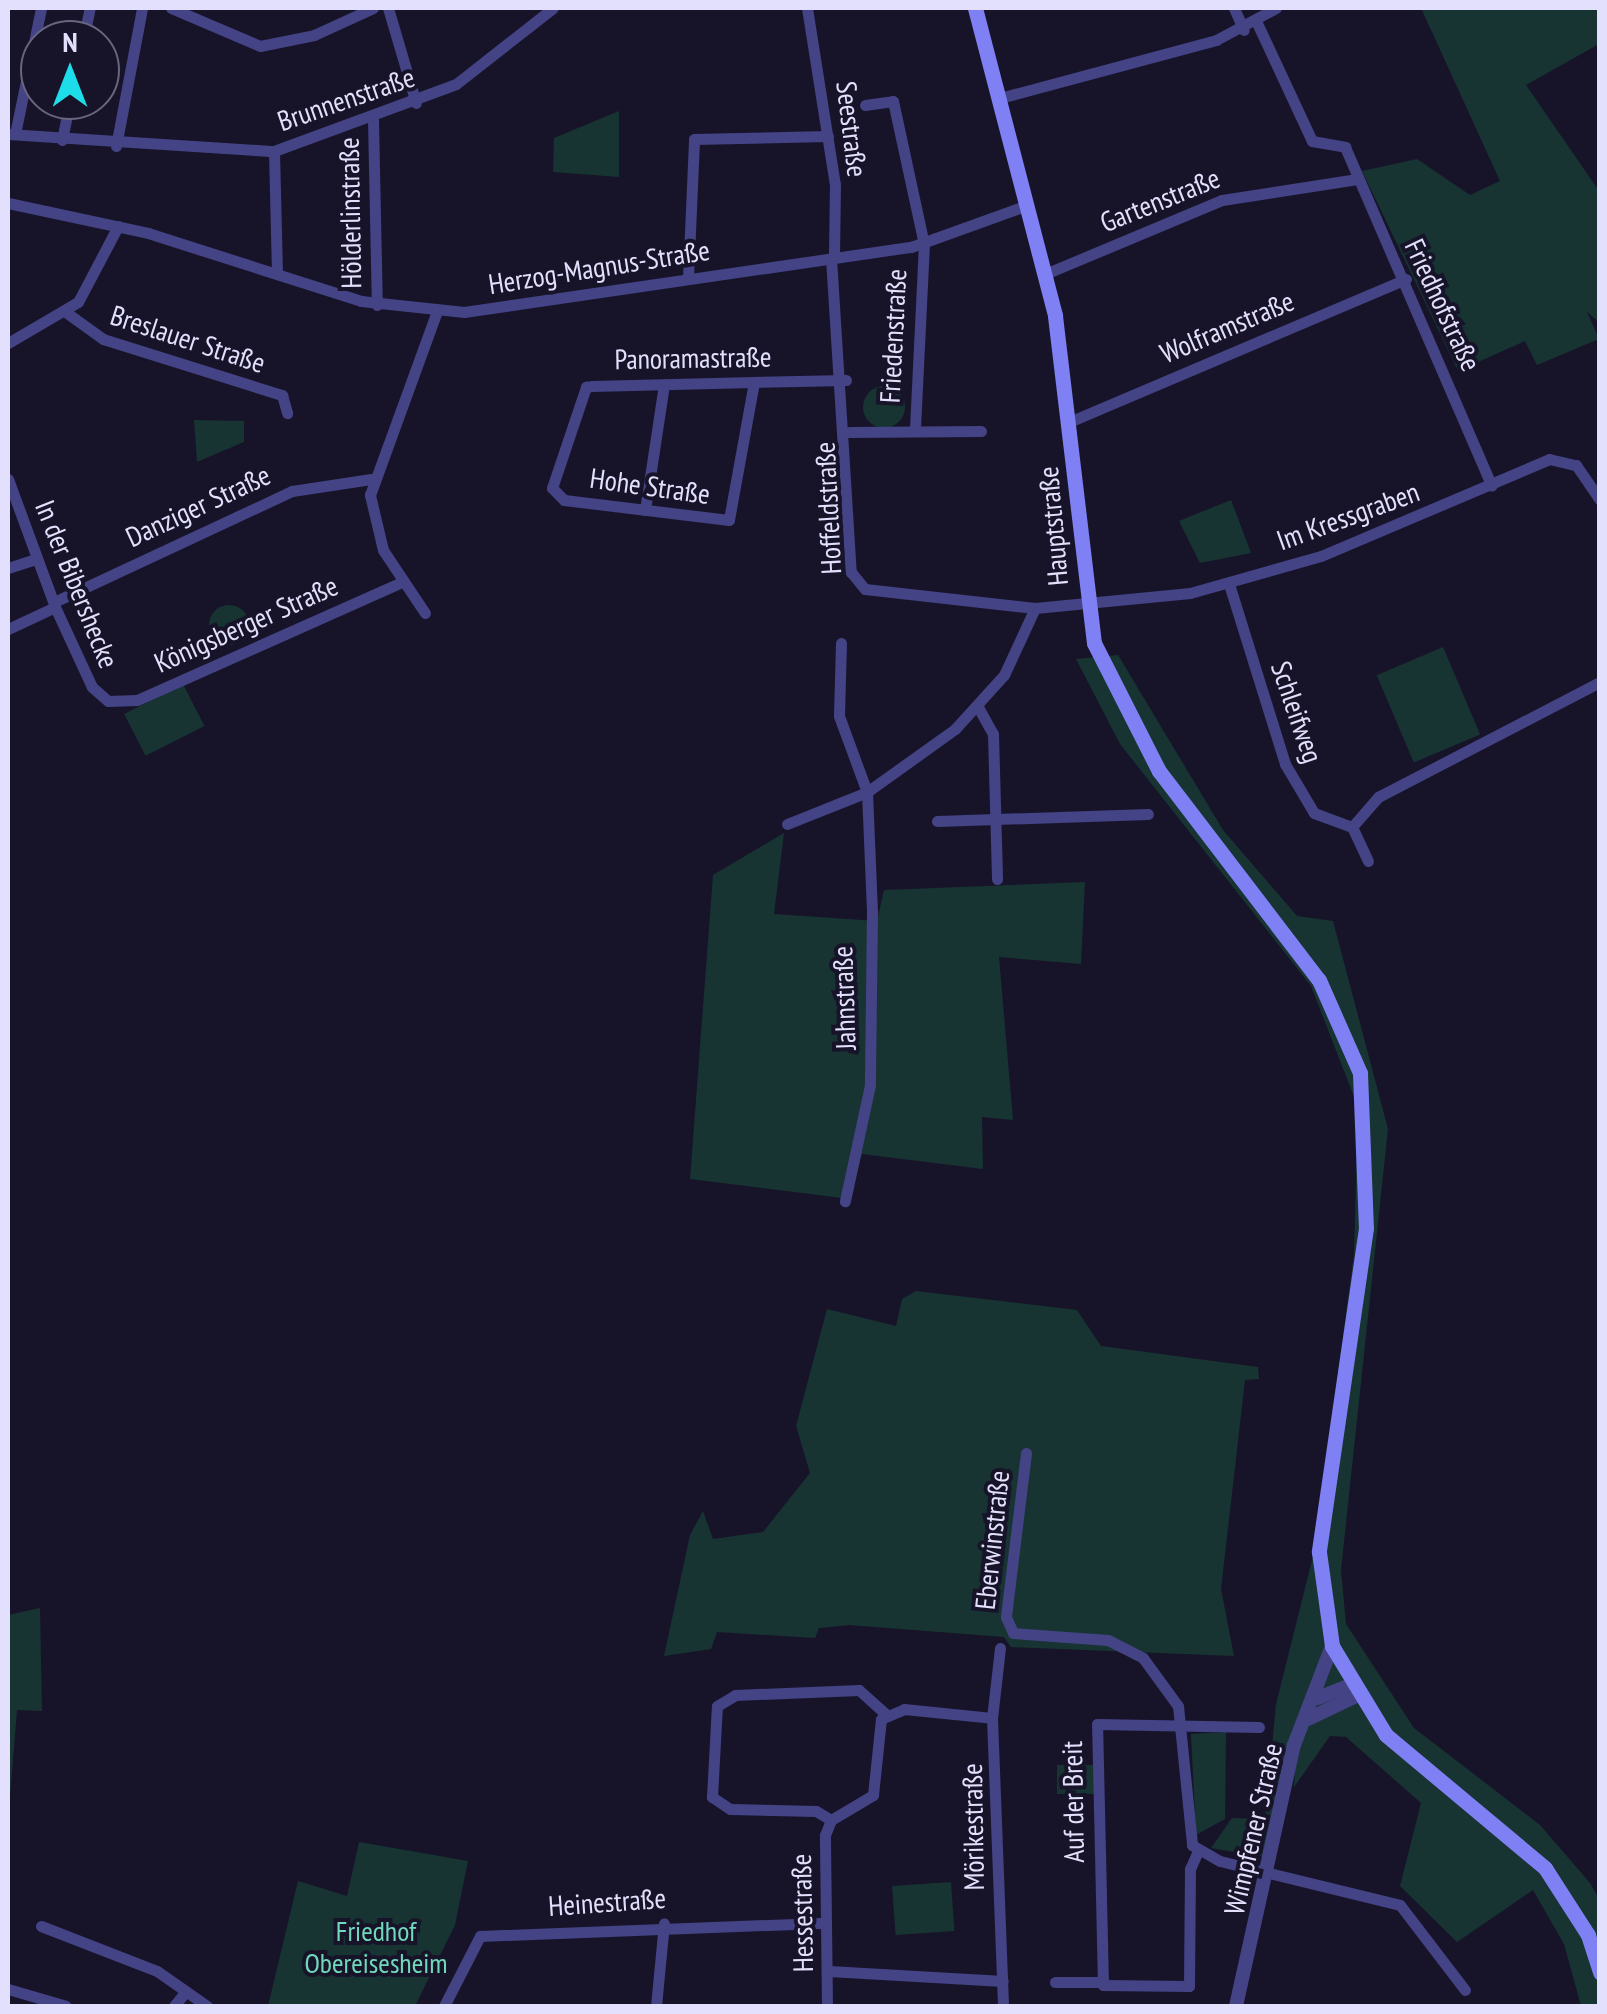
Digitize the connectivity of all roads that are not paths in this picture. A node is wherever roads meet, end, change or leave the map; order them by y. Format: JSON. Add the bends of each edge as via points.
{"nodes":[{"id":1,"x":41,"y":8,"type":"edge"},
{"id":2,"x":142,"y":8,"type":"edge"},
{"id":3,"x":171,"y":8,"type":"edge"},
{"id":4,"x":373,"y":8,"type":"edge"},
{"id":5,"x":388,"y":8,"type":"edge"},
{"id":6,"x":553,"y":8,"type":"edge"},
{"id":7,"x":806,"y":8,"type":"edge"},
{"id":8,"x":975,"y":8,"type":"edge"},
{"id":9,"x":1234,"y":8,"type":"edge"},
{"id":10,"x":1276,"y":8,"type":"edge"},
{"id":11,"x":1257,"y":24,"type":"junction"},
{"id":12,"x":1244,"y":30,"type":"junction"},
{"id":13,"x":1000,"y":98,"type":"junction"},
{"id":14,"x":416,"y":103,"type":"junction"},
{"id":15,"x":864,"y":105,"type":"dead end"},
{"id":16,"x":66,"y":120,"type":"edge"},
{"id":17,"x":373,"y":120,"type":"junction"},
{"id":18,"x":11,"y":134,"type":"edge"},
{"id":19,"x":828,"y":136,"type":"junction"},
{"id":20,"x":62,"y":140,"type":"junction"},
{"id":21,"x":116,"y":146,"type":"junction"},
{"id":22,"x":274,"y":151,"type":"junction"},
{"id":23,"x":1357,"y":179,"type":"junction"},
{"id":24,"x":8,"y":203,"type":"edge"},
{"id":25,"x":1025,"y":206,"type":"junction"},
{"id":26,"x":118,"y":226,"type":"junction"},
{"id":27,"x":924,"y":244,"type":"junction"},
{"id":28,"x":833,"y":258,"type":"junction"},
{"id":29,"x":277,"y":274,"type":"junction"},
{"id":30,"x":1045,"y":274,"type":"junction"},
{"id":31,"x":688,"y":278,"type":"junction"},
{"id":32,"x":1406,"y":279,"type":"junction"},
{"id":33,"x":377,"y":305,"type":"junction"},
{"id":34,"x":437,"y":310,"type":"junction"},
{"id":35,"x":67,"y":313,"type":"junction"},
{"id":36,"x":8,"y":343,"type":"edge"},
{"id":37,"x":846,"y":380,"type":"junction"},
{"id":38,"x":754,"y":382,"type":"junction"},
{"id":39,"x":664,"y":384,"type":"junction"},
{"id":40,"x":287,"y":413,"type":"dead end"},
{"id":41,"x":1068,"y":422,"type":"junction"},
{"id":42,"x":915,"y":430,"type":"junction"},
{"id":43,"x":981,"y":431,"type":"dead end"},
{"id":44,"x":848,"y":432,"type":"junction"},
{"id":45,"x":8,"y":479,"type":"edge"},
{"id":46,"x":370,"y":479,"type":"junction"},
{"id":47,"x":551,"y":484,"type":"joint"},
{"id":48,"x":1492,"y":486,"type":"junction"},
{"id":49,"x":1600,"y":500,"type":"edge"},
{"id":50,"x":645,"y":510,"type":"junction"},
{"id":51,"x":36,"y":559,"type":"junction"},
{"id":52,"x":8,"y":568,"type":"edge"},
{"id":53,"x":402,"y":582,"type":"junction"},
{"id":54,"x":1229,"y":584,"type":"junction"},
{"id":55,"x":54,"y":604,"type":"junction"},
{"id":56,"x":1086,"y":606,"type":"junction"},
{"id":57,"x":1035,"y":608,"type":"junction"},
{"id":58,"x":425,"y":613,"type":"dead end"},
{"id":59,"x":8,"y":629,"type":"edge"},
{"id":60,"x":841,"y":644,"type":"dead end"},
{"id":61,"x":1600,"y":682,"type":"edge"},
{"id":62,"x":108,"y":702,"type":"joint"},
{"id":63,"x":978,"y":707,"type":"junction"},
{"id":64,"x":866,"y":792,"type":"junction"},
{"id":65,"x":1148,"y":814,"type":"dead end"},
{"id":66,"x":995,"y":819,"type":"junction"},
{"id":67,"x":937,"y":821,"type":"dead end"},
{"id":68,"x":787,"y":824,"type":"dead end"},
{"id":69,"x":1352,"y":827,"type":"junction"},
{"id":70,"x":1368,"y":861,"type":"dead end"},
{"id":71,"x":996,"y":879,"type":"dead end"},
{"id":72,"x":846,"y":1201,"type":"dead end"},
{"id":73,"x":1026,"y":1453,"type":"dead end"},
{"id":74,"x":1332,"y":1646,"type":"junction"},
{"id":75,"x":1000,"y":1648,"type":"dead end"},
{"id":76,"x":1353,"y":1690,"type":"junction"},
{"id":77,"x":1318,"y":1698,"type":"junction"},
{"id":78,"x":886,"y":1714,"type":"junction"},
{"id":79,"x":992,"y":1718,"type":"junction"},
{"id":80,"x":1308,"y":1720,"type":"junction"},
{"id":81,"x":1182,"y":1728,"type":"junction"},
{"id":82,"x":1258,"y":1728,"type":"dead end"},
{"id":83,"x":832,"y":1820,"type":"junction"},
{"id":84,"x":1198,"y":1850,"type":"junction"},
{"id":85,"x":1268,"y":1871,"type":"junction"},
{"id":86,"x":664,"y":1922,"type":"junction"},
{"id":87,"x":821,"y":1922,"type":"junction"},
{"id":88,"x":41,"y":1926,"type":"dead end"},
{"id":89,"x":828,"y":1971,"type":"junction"},
{"id":90,"x":1600,"y":1973,"type":"edge"},
{"id":91,"x":1004,"y":1981,"type":"junction"},
{"id":92,"x":1055,"y":1982,"type":"dead end"},
{"id":93,"x":1100,"y":1982,"type":"junction"},
{"id":94,"x":8,"y":1990,"type":"edge"},
{"id":95,"x":1465,"y":1990,"type":"dead end"},
{"id":96,"x":186,"y":1991,"type":"junction"},
{"id":97,"x":66,"y":2006,"type":"edge"},
{"id":98,"x":174,"y":2006,"type":"edge"},
{"id":99,"x":207,"y":2006,"type":"edge"},
{"id":100,"x":444,"y":2006,"type":"edge"},
{"id":101,"x":656,"y":2006,"type":"edge"},
{"id":102,"x":827,"y":2006,"type":"edge"},
{"id":103,"x":1003,"y":2006,"type":"edge"},
{"id":104,"x":1236,"y":2006,"type":"edge"}],
"edges":[{"from":1,"to":18,"type":"street"},
{"from":2,"to":21,"type":"street"},
{"from":3,"to":4,"type":"street","via":[[260,46],[314,36]]},
{"from":5,"to":14,"type":"street"},
{"from":6,"to":14,"type":"street","name":"Brunnenstraße","via":[[484,66]]},
{"from":7,"to":19,"type":"street","name":"Seestraße"},
{"from":8,"to":13,"type":"main road","name":"Hauptstraße"},
{"from":9,"to":12,"type":"street"},
{"from":10,"to":11,"type":"street"},
{"from":11,"to":12,"type":"street"},
{"from":11,"to":23,"type":"street","name":"Friedhofstraße","via":[[1312,142],[1345,147]]},
{"from":12,"to":13,"type":"street"},
{"from":13,"to":25,"type":"main road","name":"Hauptstraße"},
{"from":14,"to":17,"type":"street","name":"Brunnenstraße"},
{"from":15,"to":27,"type":"street","name":"Friedenstraße","via":[[893,101]]},
{"from":16,"to":20,"type":"street"},
{"from":17,"to":22,"type":"street","name":"Brunnenstraße"},
{"from":17,"to":33,"type":"street","name":"Hölderlinstraße"},
{"from":18,"to":20,"type":"street","name":"Brunnenstraße"},
{"from":19,"to":28,"type":"street","name":"Seestraße"},
{"from":19,"to":31,"type":"street","via":[[694,139]]},
{"from":20,"to":21,"type":"street","name":"Brunnenstraße"},
{"from":21,"to":22,"type":"street","name":"Brunnenstraße"},
{"from":22,"to":29,"type":"street"},
{"from":23,"to":30,"type":"street","name":"Gartenstraße","via":[[1222,200]]},
{"from":23,"to":32,"type":"street","name":"Friedhofstraße"},
{"from":24,"to":26,"type":"street","name":"Herzog-Magnus-Straße"},
{"from":25,"to":27,"type":"street","name":"Herzog-Magnus-Straße"},
{"from":25,"to":30,"type":"main road","name":"Hauptstraße"},
{"from":26,"to":29,"type":"street","name":"Herzog-Magnus-Straße"},
{"from":26,"to":35,"type":"street","via":[[98,274]]},
{"from":27,"to":28,"type":"street","name":"Herzog-Magnus-Straße"},
{"from":27,"to":42,"type":"street","name":"Friedenstraße"},
{"from":28,"to":31,"type":"street","name":"Herzog-Magnus-Straße"},
{"from":28,"to":37,"type":"street","name":"Hoffeldstraße"},
{"from":29,"to":33,"type":"street","name":"Herzog-Magnus-Straße"},
{"from":30,"to":41,"type":"main road","name":"Hauptstraße"},
{"from":31,"to":34,"type":"street","name":"Herzog-Magnus-Straße","via":[[512,309]]},
{"from":32,"to":41,"type":"street","name":"Wolframstraße"},
{"from":32,"to":48,"type":"street","name":"Friedhofstraße"},
{"from":33,"to":34,"type":"street","name":"Herzog-Magnus-Straße"},
{"from":34,"to":46,"type":"street","via":[[424,364]]},
{"from":35,"to":36,"type":"street"},
{"from":35,"to":40,"type":"street","name":"Breslauer Straße","via":[[103,339],[282,394]]},
{"from":37,"to":38,"type":"street","name":"Panoramastraße"},
{"from":37,"to":44,"type":"street","name":"Hoffeldstraße"},
{"from":38,"to":39,"type":"street","name":"Panoramastraße"},
{"from":38,"to":50,"type":"street","name":"Hohe Straße","via":[[732,518]]},
{"from":39,"to":47,"type":"street","name":"Panoramastraße","via":[[581,389]]},
{"from":39,"to":50,"type":"street"},
{"from":41,"to":56,"type":"main road","name":"Hauptstraße"},
{"from":42,"to":43,"type":"street"},
{"from":42,"to":44,"type":"street"},
{"from":44,"to":57,"type":"street","name":"Hoffeldstraße","via":[[858,585]]},
{"from":45,"to":51,"type":"street","name":"In der Bibershecke"},
{"from":46,"to":53,"type":"street","via":[[372,517]]},
{"from":46,"to":55,"type":"street","name":"Danziger Straße","via":[[292,491]]},
{"from":47,"to":50,"type":"street","name":"Hohe Straße","via":[[564,500]]},
{"from":48,"to":49,"type":"street","name":"Im Kressgraben","via":[[1558,458],[1576,465]]},
{"from":48,"to":54,"type":"street","name":"Im Kressgraben"},
{"from":51,"to":52,"type":"street"},
{"from":51,"to":55,"type":"street","name":"In der Bibershecke"},
{"from":53,"to":58,"type":"street"},
{"from":53,"to":62,"type":"street","name":"Königsberger Straße","via":[[136,700]]},
{"from":54,"to":56,"type":"street","name":"Im Kressgraben"},
{"from":54,"to":69,"type":"street","name":"Schleifweg","via":[[1286,764],[1314,812]]},
{"from":55,"to":59,"type":"street","name":"Danziger Straße"},
{"from":55,"to":62,"type":"street","name":"In der Bibershecke","via":[[92,688]]},
{"from":56,"to":57,"type":"street","name":"Hoffeldstraße"},
{"from":56,"to":74,"type":"main road","name":"Hauptstraße","via":[[1106,674],[1159,771],[1320,980],[1360,1073],[1370,1165],[1319,1552]]},
{"from":57,"to":63,"type":"street"},
{"from":60,"to":64,"type":"street","name":"Jahnstraße","via":[[839,716]]},
{"from":61,"to":69,"type":"street","via":[[1378,797]]},
{"from":63,"to":64,"type":"street"},
{"from":63,"to":66,"type":"street","via":[[992,734]]},
{"from":64,"to":68,"type":"street"},
{"from":64,"to":72,"type":"street","name":"Jahnstraße","via":[[872,1044]]},
{"from":65,"to":66,"type":"street"},
{"from":66,"to":67,"type":"street"},
{"from":66,"to":71,"type":"street"},
{"from":69,"to":70,"type":"street"},
{"from":73,"to":81,"type":"street","name":"Eberwinstraße","via":[[1010,1628],[1108,1640],[1143,1658],[1171,1690]]},
{"from":74,"to":76,"type":"main road","name":"Hauptstraße"},
{"from":74,"to":77,"type":"street","name":"Wimpfener Straße"},
{"from":75,"to":79,"type":"street","name":"Mörikestraße"},
{"from":76,"to":77,"type":"street"},
{"from":76,"to":80,"type":"street"},
{"from":76,"to":90,"type":"main road","name":"Hauptstraße","via":[[1386,1736],[1545,1868],[1588,1935]]},
{"from":77,"to":80,"type":"street","name":"Wimpfener Straße"},
{"from":78,"to":79,"type":"street"},
{"from":78,"to":83,"type":"street","name":"Hessestraße","via":[[872,1794]]},
{"from":78,"to":83,"type":"street","via":[[860,1690],[735,1694],[717,1706],[712,1797],[730,1809],[816,1810]]},
{"from":79,"to":91,"type":"street","name":"Mörikestraße"},
{"from":80,"to":85,"type":"street","name":"Wimpfener Straße"},
{"from":81,"to":82,"type":"street","name":"Auf der Breit"},
{"from":81,"to":84,"type":"street","name":"Eberwinstraße","via":[[1184,1822]]},
{"from":81,"to":93,"type":"street","name":"Auf der Breit","via":[[1098,1724]]},
{"from":83,"to":87,"type":"street","name":"Hessestraße"},
{"from":84,"to":85,"type":"street"},
{"from":84,"to":93,"type":"street","via":[[1189,1986]]},
{"from":85,"to":95,"type":"street","via":[[1400,1905]]},
{"from":85,"to":104,"type":"street","name":"Wimpfener Straße"},
{"from":86,"to":87,"type":"street","name":"Heinestraße"},
{"from":86,"to":100,"type":"street","name":"Heinestraße","via":[[480,1936]]},
{"from":86,"to":101,"type":"street"},
{"from":87,"to":89,"type":"street","name":"Hessestraße"},
{"from":88,"to":96,"type":"street"},
{"from":89,"to":91,"type":"street"},
{"from":89,"to":102,"type":"street","name":"Hessestraße"},
{"from":91,"to":103,"type":"street","name":"Mörikestraße"},
{"from":92,"to":93,"type":"street"},
{"from":94,"to":97,"type":"street"},
{"from":96,"to":98,"type":"street"},
{"from":96,"to":99,"type":"street"}]}
